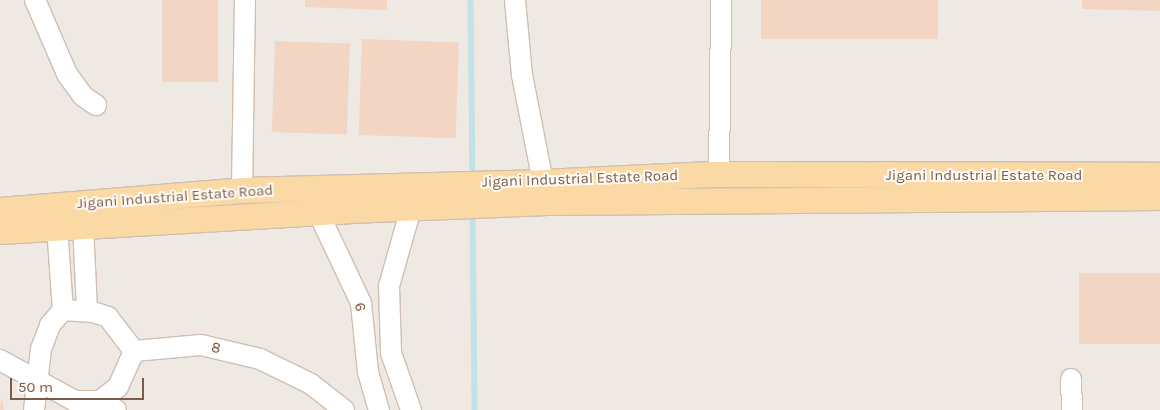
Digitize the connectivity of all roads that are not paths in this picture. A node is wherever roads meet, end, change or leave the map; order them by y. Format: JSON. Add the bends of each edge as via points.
{"nodes":[{"id":1,"x":35,"y":0,"type":"edge"},
{"id":2,"x":245,"y":0,"type":"edge"},
{"id":3,"x":515,"y":0,"type":"edge"},
{"id":4,"x":721,"y":0,"type":"edge"},
{"id":5,"x":96,"y":105,"type":"dead end"},
{"id":6,"x":719,"y":174,"type":"junction"},
{"id":7,"x":1160,"y":175,"type":"edge"},
{"id":8,"x":543,"y":182,"type":"junction"},
{"id":9,"x":242,"y":190,"type":"junction"},
{"id":10,"x":473,"y":195,"type":"junction"},
{"id":11,"x":1160,"y":197,"type":"edge"},
{"id":12,"x":411,"y":208,"type":"junction"},
{"id":13,"x":0,"y":210,"type":"edge"},
{"id":14,"x":318,"y":212,"type":"junction"},
{"id":15,"x":83,"y":225,"type":"junction"},
{"id":16,"x":57,"y":227,"type":"junction"},
{"id":17,"x":0,"y":232,"type":"edge"},
{"id":18,"x":63,"y":310,"type":"junction"},
{"id":19,"x":87,"y":311,"type":"junction"},
{"id":20,"x":134,"y":352,"type":"junction"},
{"id":21,"x":0,"y":360,"type":"edge"},
{"id":22,"x":38,"y":378,"type":"junction"},
{"id":23,"x":1071,"y":379,"type":"dead end"},
{"id":24,"x":108,"y":406,"type":"edge"},
{"id":25,"x":34,"y":410,"type":"edge"},
{"id":26,"x":344,"y":410,"type":"edge"},
{"id":27,"x":379,"y":410,"type":"edge"},
{"id":28,"x":411,"y":410,"type":"edge"},
{"id":29,"x":1072,"y":410,"type":"edge"}],
"edges":[{"from":1,"to":5,"type":"lane","via":[[67,74],[83,96]]},
{"from":2,"to":9,"type":"lane"},
{"from":3,"to":8,"type":"lane","via":[[522,75]]},
{"from":4,"to":6,"type":"lane"},
{"from":6,"to":7,"type":"main road","name":"Jigani Industrial Estate Road"},
{"from":6,"to":8,"type":"main road","name":"Jigani Industrial Estate Road"},
{"from":8,"to":10,"type":"main road","name":"Jigani Industrial Estate Road"},
{"from":9,"to":10,"type":"main road","name":"Jigani Industrial Estate Road"},
{"from":9,"to":13,"type":"main road","name":"Jigani Industrial Estate Road"},
{"from":10,"to":11,"type":"main road","name":"Jigani Industrial Estate Road"},
{"from":10,"to":12,"type":"main road","name":"Jigani Industrial Estate Road"},
{"from":12,"to":14,"type":"main road","name":"Jigani Industrial Estate Road"},
{"from":12,"to":28,"type":"lane","via":[[390,286],[391,353]]},
{"from":14,"to":15,"type":"main road","name":"Jigani Industrial Estate Road"},
{"from":14,"to":27,"type":"lane","name":"6","via":[[361,303],[368,372]]},
{"from":15,"to":16,"type":"main road","name":"Jigani Industrial Estate Road"},
{"from":15,"to":19,"type":"lane"},
{"from":16,"to":17,"type":"main road","name":"Jigani Industrial Estate Road"},
{"from":16,"to":18,"type":"lane"},
{"from":18,"to":19,"type":"lane"},
{"from":18,"to":22,"type":"lane","via":[[50,325],[41,349]]},
{"from":19,"to":20,"type":"lane","via":[[108,317]]},
{"from":20,"to":24,"type":"lane"},
{"from":20,"to":26,"type":"lane","name":"8","via":[[201,345],[260,359],[311,384]]},
{"from":21,"to":22,"type":"lane"},
{"from":22,"to":24,"type":"lane","via":[[54,392],[75,401]]},
{"from":22,"to":25,"type":"lane"},
{"from":23,"to":29,"type":"lane"}]}
